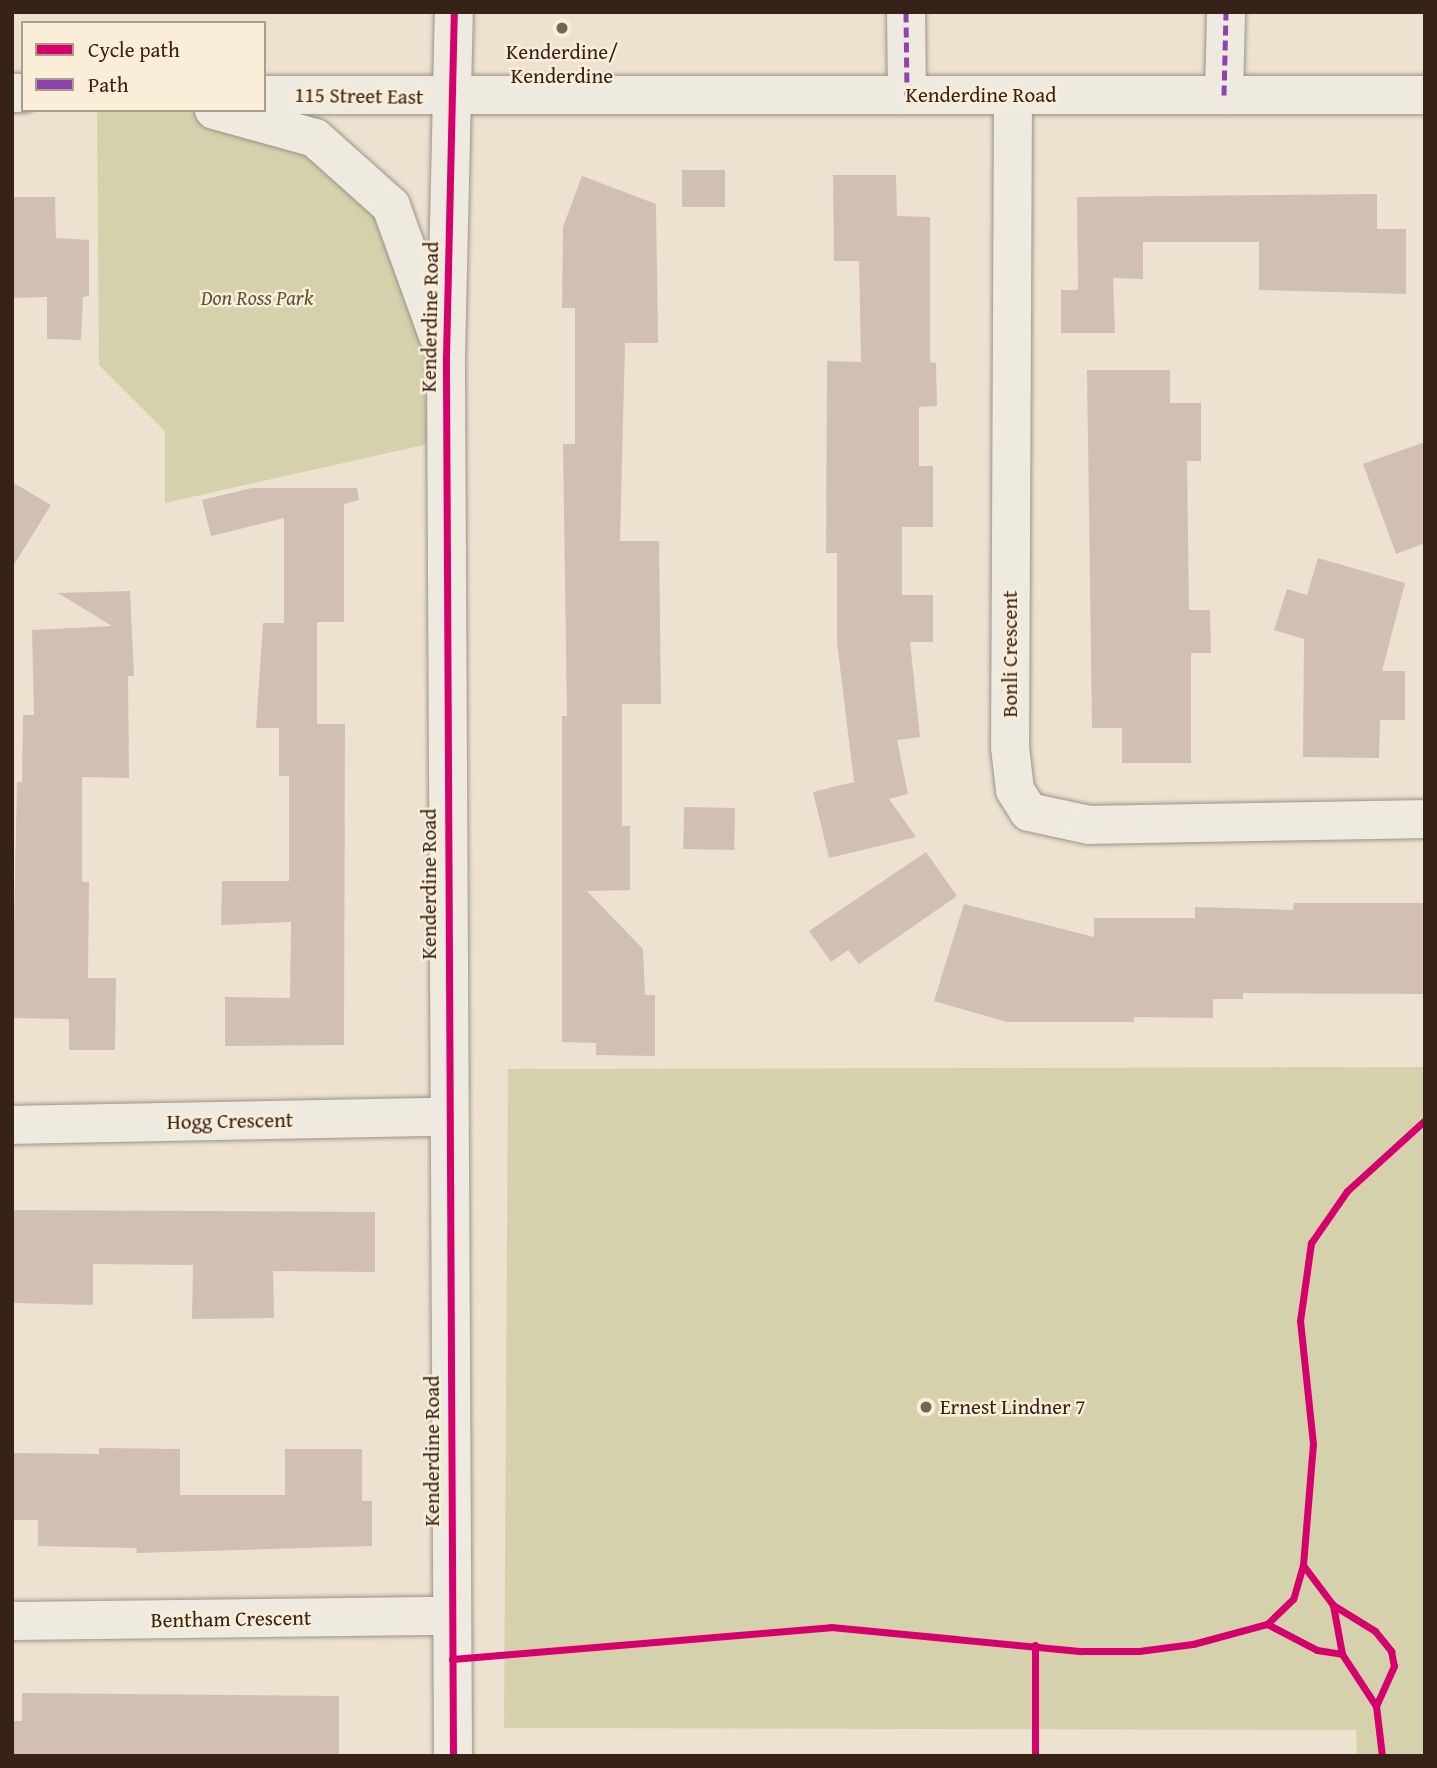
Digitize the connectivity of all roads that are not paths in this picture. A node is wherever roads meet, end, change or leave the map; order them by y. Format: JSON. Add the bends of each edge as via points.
{"nodes":[{"id":1,"x":454,"y":12,"type":"edge"},
{"id":2,"x":906,"y":12,"type":"edge"},
{"id":3,"x":1226,"y":12,"type":"edge"},
{"id":4,"x":266,"y":95,"type":"edge"},
{"id":5,"x":907,"y":95,"type":"junction"},
{"id":6,"x":1013,"y":95,"type":"junction"},
{"id":7,"x":1224,"y":95,"type":"junction"},
{"id":8,"x":1425,"y":95,"type":"edge"},
{"id":9,"x":453,"y":97,"type":"junction"},
{"id":10,"x":221,"y":112,"type":"edge"},
{"id":11,"x":446,"y":357,"type":"junction"},
{"id":12,"x":1425,"y":818,"type":"edge"},
{"id":13,"x":447,"y":1117,"type":"junction"},
{"id":14,"x":12,"y":1125,"type":"edge"},
{"id":15,"x":451,"y":1616,"type":"junction"},
{"id":16,"x":12,"y":1621,"type":"edge"},
{"id":17,"x":453,"y":1756,"type":"edge"}],
"edges":[{"from":1,"to":9,"type":"street","name":"Kenderdine Road"},
{"from":2,"to":5,"type":"street"},
{"from":3,"to":7,"type":"street"},
{"from":4,"to":9,"type":"street","name":"115 Street East"},
{"from":5,"to":6,"type":"street","name":"Kenderdine Road"},
{"from":5,"to":9,"type":"street","name":"Kenderdine Road"},
{"from":6,"to":7,"type":"street","name":"Kenderdine Road"},
{"from":6,"to":12,"type":"street","name":"Bonli Crescent","via":[[1010,747],[1015,790],[1029,811],[1089,825]]},
{"from":7,"to":8,"type":"street","name":"Kenderdine Road"},
{"from":9,"to":11,"type":"street","name":"Kenderdine Road"},
{"from":10,"to":11,"type":"street","via":[[316,138],[391,206]]},
{"from":11,"to":13,"type":"street","name":"Kenderdine Road"},
{"from":13,"to":14,"type":"street","name":"Hogg Crescent"},
{"from":13,"to":15,"type":"street","name":"Kenderdine Road"},
{"from":15,"to":16,"type":"street","name":"Bentham Crescent"},
{"from":15,"to":17,"type":"street","name":"Kenderdine Road"}]}
